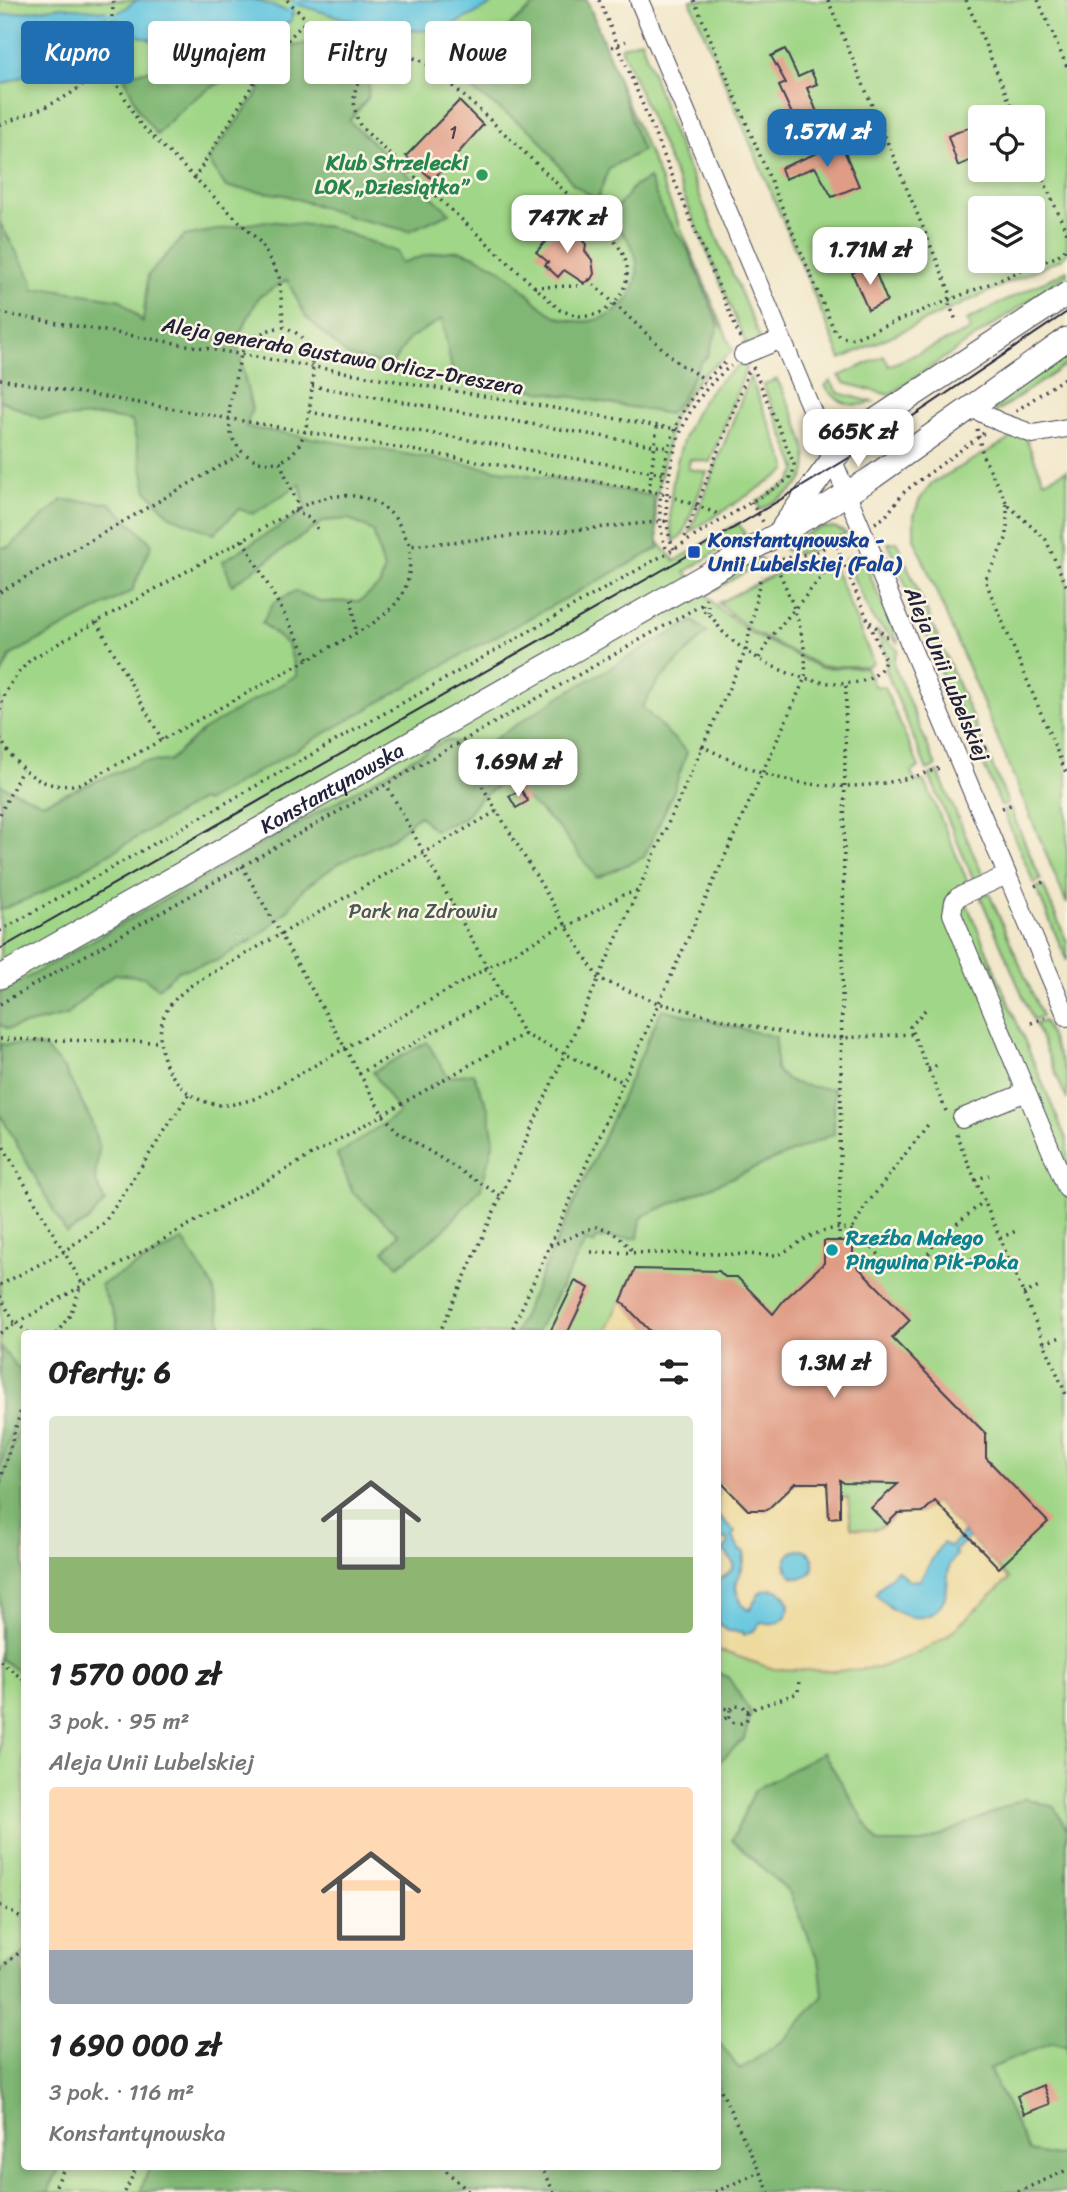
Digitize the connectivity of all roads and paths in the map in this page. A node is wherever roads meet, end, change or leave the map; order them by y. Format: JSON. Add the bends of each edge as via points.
{"nodes":[{"id":1,"x":114,"y":0,"type":"edge"},
{"id":2,"x":287,"y":0,"type":"edge"},
{"id":3,"x":599,"y":0,"type":"edge"},
{"id":4,"x":639,"y":0,"type":"edge"},
{"id":5,"x":694,"y":0,"type":"edge"},
{"id":6,"x":828,"y":0,"type":"edge"},
{"id":7,"x":966,"y":0,"type":"edge"},
{"id":8,"x":1038,"y":0,"type":"edge"},
{"id":9,"x":307,"y":20,"type":"joint"},
{"id":10,"x":111,"y":21,"type":"edge"},
{"id":11,"x":626,"y":41,"type":"dead end"},
{"id":12,"x":615,"y":46,"type":"junction"},
{"id":13,"x":411,"y":57,"type":"edge"},
{"id":14,"x":1067,"y":67,"type":"edge"},
{"id":15,"x":83,"y":84,"type":"edge"},
{"id":16,"x":118,"y":84,"type":"edge"},
{"id":17,"x":358,"y":84,"type":"edge"},
{"id":18,"x":1011,"y":105,"type":"edge"},
{"id":19,"x":0,"y":125,"type":"edge"},
{"id":20,"x":194,"y":179,"type":"junction"},
{"id":21,"x":1044,"y":182,"type":"edge"},
{"id":22,"x":1067,"y":233,"type":"edge"},
{"id":23,"x":1067,"y":248,"type":"edge"},
{"id":24,"x":534,"y":287,"type":"junction"},
{"id":25,"x":1067,"y":294,"type":"edge"},
{"id":26,"x":950,"y":299,"type":"junction"},
{"id":27,"x":613,"y":304,"type":"junction"},
{"id":28,"x":0,"y":313,"type":"edge"},
{"id":29,"x":956,"y":320,"type":"dead end"},
{"id":30,"x":285,"y":327,"type":"junction"},
{"id":31,"x":782,"y":339,"type":"junction"},
{"id":32,"x":1067,"y":339,"type":"edge"},
{"id":33,"x":241,"y":354,"type":"junction"},
{"id":34,"x":744,"y":359,"type":"junction"},
{"id":35,"x":315,"y":367,"type":"junction"},
{"id":36,"x":1067,"y":376,"type":"edge"},
{"id":37,"x":0,"y":379,"type":"edge"},
{"id":38,"x":706,"y":380,"type":"junction"},
{"id":39,"x":312,"y":386,"type":"junction"},
{"id":40,"x":970,"y":407,"type":"junction"},
{"id":41,"x":309,"y":412,"type":"junction"},
{"id":42,"x":229,"y":418,"type":"junction"},
{"id":43,"x":1000,"y":422,"type":"junction"},
{"id":44,"x":657,"y":426,"type":"junction"},
{"id":45,"x":1067,"y":428,"type":"edge"},
{"id":46,"x":675,"y":429,"type":"junction"},
{"id":47,"x":682,"y":430,"type":"junction"},
{"id":48,"x":306,"y":432,"type":"junction"},
{"id":49,"x":655,"y":446,"type":"junction"},
{"id":50,"x":669,"y":448,"type":"junction"},
{"id":51,"x":243,"y":453,"type":"junction"},
{"id":52,"x":983,"y":456,"type":"dead end"},
{"id":53,"x":833,"y":459,"type":"junction"},
{"id":54,"x":280,"y":462,"type":"junction"},
{"id":55,"x":652,"y":472,"type":"junction"},
{"id":56,"x":664,"y":474,"type":"junction"},
{"id":57,"x":649,"y":491,"type":"junction"},
{"id":58,"x":661,"y":494,"type":"junction"},
{"id":59,"x":848,"y":494,"type":"junction"},
{"id":60,"x":668,"y":495,"type":"junction"},
{"id":61,"x":751,"y":502,"type":"junction"},
{"id":62,"x":1007,"y":504,"type":"junction"},
{"id":63,"x":696,"y":507,"type":"junction"},
{"id":64,"x":299,"y":508,"type":"junction"},
{"id":65,"x":294,"y":511,"type":"junction"},
{"id":66,"x":720,"y":515,"type":"dead end"},
{"id":67,"x":880,"y":521,"type":"dead end"},
{"id":68,"x":660,"y":522,"type":"junction"},
{"id":69,"x":667,"y":522,"type":"junction"},
{"id":70,"x":320,"y":532,"type":"dead end"},
{"id":71,"x":769,"y":532,"type":"junction"},
{"id":72,"x":851,"y":535,"type":"dead end"},
{"id":73,"x":685,"y":537,"type":"dead end"},
{"id":74,"x":243,"y":540,"type":"junction"},
{"id":75,"x":835,"y":543,"type":"junction"},
{"id":76,"x":410,"y":545,"type":"junction"},
{"id":77,"x":666,"y":548,"type":"dead end"},
{"id":78,"x":674,"y":549,"type":"junction"},
{"id":79,"x":834,"y":558,"type":"dead end"},
{"id":80,"x":771,"y":563,"type":"dead end"},
{"id":81,"x":774,"y":568,"type":"dead end"},
{"id":82,"x":761,"y":575,"type":"dead end"},
{"id":83,"x":1067,"y":587,"type":"edge"},
{"id":84,"x":0,"y":592,"type":"edge"},
{"id":85,"x":708,"y":596,"type":"dead end"},
{"id":86,"x":352,"y":599,"type":"dead end"},
{"id":87,"x":705,"y":605,"type":"junction"},
{"id":88,"x":795,"y":608,"type":"junction"},
{"id":89,"x":97,"y":622,"type":"junction"},
{"id":90,"x":356,"y":633,"type":"junction"},
{"id":91,"x":746,"y":650,"type":"junction"},
{"id":92,"x":759,"y":658,"type":"junction"},
{"id":93,"x":309,"y":659,"type":"junction"},
{"id":94,"x":805,"y":678,"type":"junction"},
{"id":95,"x":846,"y":684,"type":"junction"},
{"id":96,"x":0,"y":710,"type":"edge"},
{"id":97,"x":0,"y":738,"type":"edge"},
{"id":98,"x":162,"y":740,"type":"junction"},
{"id":99,"x":457,"y":744,"type":"junction"},
{"id":100,"x":701,"y":746,"type":"junction"},
{"id":101,"x":988,"y":746,"type":"dead end"},
{"id":102,"x":978,"y":751,"type":"dead end"},
{"id":103,"x":939,"y":768,"type":"dead end"},
{"id":104,"x":22,"y":770,"type":"junction"},
{"id":105,"x":763,"y":774,"type":"junction"},
{"id":106,"x":1067,"y":775,"type":"edge"},
{"id":107,"x":386,"y":784,"type":"junction"},
{"id":108,"x":845,"y":786,"type":"junction"},
{"id":109,"x":1013,"y":804,"type":"dead end"},
{"id":110,"x":1002,"y":808,"type":"dead end"},
{"id":111,"x":497,"y":811,"type":"junction"},
{"id":112,"x":0,"y":814,"type":"edge"},
{"id":113,"x":424,"y":853,"type":"junction"},
{"id":114,"x":242,"y":866,"type":"junction"},
{"id":115,"x":1007,"y":876,"type":"junction"},
{"id":116,"x":1045,"y":881,"type":"dead end"},
{"id":117,"x":1035,"y":886,"type":"dead end"},
{"id":118,"x":638,"y":891,"type":"junction"},
{"id":119,"x":566,"y":925,"type":"junction"},
{"id":120,"x":0,"y":931,"type":"edge"},
{"id":121,"x":281,"y":934,"type":"junction"},
{"id":122,"x":488,"y":967,"type":"junction"},
{"id":123,"x":0,"y":977,"type":"edge"},
{"id":124,"x":598,"y":978,"type":"junction"},
{"id":125,"x":502,"y":993,"type":"junction"},
{"id":126,"x":658,"y":1003,"type":"junction"},
{"id":127,"x":0,"y":1004,"type":"edge"},
{"id":128,"x":925,"y":1010,"type":"dead end"},
{"id":129,"x":1045,"y":1017,"type":"dead end"},
{"id":130,"x":1067,"y":1017,"type":"edge"},
{"id":131,"x":1031,"y":1023,"type":"dead end"},
{"id":132,"x":524,"y":1034,"type":"junction"},
{"id":133,"x":913,"y":1034,"type":"junction"},
{"id":134,"x":841,"y":1038,"type":"junction"},
{"id":135,"x":0,"y":1039,"type":"edge"},
{"id":136,"x":160,"y":1042,"type":"junction"},
{"id":137,"x":344,"y":1047,"type":"junction"},
{"id":138,"x":565,"y":1055,"type":"junction"},
{"id":139,"x":938,"y":1065,"type":"dead end"},
{"id":140,"x":928,"y":1069,"type":"junction"},
{"id":141,"x":359,"y":1074,"type":"junction"},
{"id":142,"x":623,"y":1082,"type":"junction"},
{"id":143,"x":1024,"y":1086,"type":"junction"},
{"id":144,"x":189,"y":1094,"type":"junction"},
{"id":145,"x":383,"y":1115,"type":"junction"},
{"id":146,"x":930,"y":1122,"type":"dead end"},
{"id":147,"x":955,"y":1122,"type":"junction"},
{"id":148,"x":0,"y":1141,"type":"edge"},
{"id":149,"x":989,"y":1175,"type":"dead end"},
{"id":150,"x":975,"y":1180,"type":"junction"},
{"id":151,"x":1067,"y":1189,"type":"edge"},
{"id":152,"x":501,"y":1196,"type":"junction"},
{"id":153,"x":984,"y":1201,"type":"junction"},
{"id":154,"x":839,"y":1230,"type":"junction"},
{"id":155,"x":852,"y":1231,"type":"junction"},
{"id":156,"x":1016,"y":1231,"type":"dead end"},
{"id":157,"x":1000,"y":1238,"type":"junction"},
{"id":158,"x":839,"y":1241,"type":"dead end"},
{"id":159,"x":846,"y":1241,"type":"dead end"},
{"id":160,"x":548,"y":1247,"type":"junction"},
{"id":161,"x":63,"y":1252,"type":"junction"},
{"id":162,"x":591,"y":1252,"type":"dead end"},
{"id":163,"x":635,"y":1252,"type":"junction"},
{"id":164,"x":925,"y":1260,"type":"junction"},
{"id":165,"x":1008,"y":1260,"type":"junction"},
{"id":166,"x":0,"y":1285,"type":"edge"},
{"id":167,"x":82,"y":1286,"type":"junction"},
{"id":168,"x":1040,"y":1287,"type":"dead end"},
{"id":169,"x":1023,"y":1294,"type":"junction"},
{"id":170,"x":0,"y":1296,"type":"edge"},
{"id":171,"x":16,"y":1323,"type":"junction"},
{"id":172,"x":25,"y":1330,"type":"edge"},
{"id":173,"x":59,"y":1330,"type":"edge"},
{"id":174,"x":441,"y":1330,"type":"edge"},
{"id":175,"x":512,"y":1330,"type":"edge"},
{"id":176,"x":0,"y":1333,"type":"edge"},
{"id":177,"x":1060,"y":1337,"type":"dead end"},
{"id":178,"x":1044,"y":1343,"type":"junction"},
{"id":179,"x":1067,"y":1397,"type":"edge"},
{"id":180,"x":21,"y":1410,"type":"edge"},
{"id":181,"x":0,"y":1481,"type":"edge"},
{"id":182,"x":0,"y":1661,"type":"edge"},
{"id":183,"x":21,"y":1677,"type":"edge"},
{"id":184,"x":799,"y":1678,"type":"dead end"},
{"id":185,"x":721,"y":1707,"type":"edge"},
{"id":186,"x":730,"y":1710,"type":"junction"},
{"id":187,"x":747,"y":1711,"type":"junction"},
{"id":188,"x":729,"y":1717,"type":"junction"},
{"id":189,"x":721,"y":1720,"type":"edge"},
{"id":190,"x":0,"y":1905,"type":"edge"},
{"id":191,"x":21,"y":1918,"type":"edge"},
{"id":192,"x":21,"y":1951,"type":"edge"},
{"id":193,"x":0,"y":1968,"type":"edge"},
{"id":194,"x":721,"y":2090,"type":"edge"},
{"id":195,"x":63,"y":2170,"type":"edge"},
{"id":196,"x":135,"y":2170,"type":"edge"},
{"id":197,"x":445,"y":2170,"type":"edge"},
{"id":198,"x":542,"y":2170,"type":"edge"},
{"id":199,"x":1067,"y":2170,"type":"edge"},
{"id":200,"x":760,"y":2172,"type":"junction"},
{"id":201,"x":53,"y":2192,"type":"edge"},
{"id":202,"x":125,"y":2192,"type":"edge"},
{"id":203,"x":469,"y":2192,"type":"edge"},
{"id":204,"x":554,"y":2192,"type":"edge"},
{"id":205,"x":715,"y":2192,"type":"edge"},
{"id":206,"x":769,"y":2192,"type":"edge"},
{"id":207,"x":1018,"y":2192,"type":"edge"}],
"edges":[{"from":1,"to":10,"type":"path"},
{"from":2,"to":9,"type":"path"},
{"from":3,"to":12,"type":"path"},
{"from":4,"to":31,"type":"street","name":"Aleja Unii Lubelskiej"},
{"from":5,"to":26,"type":"path","via":[[835,332],[852,339]]},
{"from":6,"to":26,"type":"path"},
{"from":7,"to":18,"type":"path"},
{"from":8,"to":14,"type":"path"},
{"from":9,"to":20,"type":"path","via":[[268,60]]},
{"from":11,"to":12,"type":"path"},
{"from":12,"to":34,"type":"path"},
{"from":13,"to":27,"type":"path","via":[[480,110],[610,235],[626,261],[627,276]]},
{"from":15,"to":19,"type":"path","via":[[73,94]]},
{"from":16,"to":20,"type":"path","via":[[140,124]]},
{"from":17,"to":24,"type":"path","via":[[354,107],[361,127]]},
{"from":20,"to":30,"type":"path","via":[[261,243],[279,277]]},
{"from":21,"to":22,"type":"path"},
{"from":23,"to":26,"type":"path","via":[[1056,257]]},
{"from":24,"to":27,"type":"path","via":[[578,286],[589,280]]},
{"from":24,"to":27,"type":"path","via":[[560,310],[574,315],[589,316]]},
{"from":25,"to":53,"type":"main road","name":"Konstantynowska","via":[[887,411]]},
{"from":26,"to":29,"type":"path"},
{"from":27,"to":38,"type":"path","via":[[678,363]]},
{"from":28,"to":33,"type":"path","name":"Aleja generała Gustawa Orlicz-Dreszera"},
{"from":30,"to":33,"type":"path","via":[[251,339]]},
{"from":30,"to":35,"type":"path","via":[[301,338]]},
{"from":31,"to":34,"type":"street"},
{"from":31,"to":53,"type":"street","name":"Aleja Unii Lubelskiej"},
{"from":32,"to":40,"type":"main road","name":"Konstantynowska"},
{"from":33,"to":35,"type":"path","name":"Aleja generała Gustawa Orlicz-Dreszera"},
{"from":33,"to":42,"type":"path"},
{"from":34,"to":38,"type":"path"},
{"from":34,"to":47,"type":"path","via":[[710,385]]},
{"from":34,"to":61,"type":"path","via":[[794,469],[789,479]]},
{"from":34,"to":63,"type":"path"},
{"from":35,"to":39,"type":"path"},
{"from":35,"to":44,"type":"path","name":"Aleja generała Gustawa Orlicz-Dreszera"},
{"from":36,"to":43,"type":"path"},
{"from":37,"to":42,"type":"path"},
{"from":38,"to":46,"type":"path"},
{"from":39,"to":41,"type":"path"},
{"from":39,"to":49,"type":"path"},
{"from":40,"to":43,"type":"street"},
{"from":40,"to":59,"type":"main road","name":"Konstantynowska"},
{"from":41,"to":48,"type":"path"},
{"from":41,"to":55,"type":"path"},
{"from":42,"to":48,"type":"path"},
{"from":42,"to":51,"type":"path","via":[[233,442]]},
{"from":43,"to":45,"type":"street","via":[[1033,434]]},
{"from":43,"to":67,"type":"path","via":[[905,491]]},
{"from":44,"to":46,"type":"path","name":"Aleja generała Gustawa Orlicz-Dreszera"},
{"from":44,"to":49,"type":"path"},
{"from":46,"to":47,"type":"path","name":"Aleja generała Gustawa Orlicz-Dreszera"},
{"from":46,"to":50,"type":"path"},
{"from":47,"to":60,"type":"path"},
{"from":48,"to":54,"type":"path"},
{"from":48,"to":57,"type":"path"},
{"from":49,"to":50,"type":"path"},
{"from":49,"to":55,"type":"path"},
{"from":50,"to":56,"type":"path"},
{"from":51,"to":54,"type":"path","via":[[261,463]]},
{"from":51,"to":84,"type":"path"},
{"from":52,"to":62,"type":"path"},
{"from":53,"to":59,"type":"street","name":"Aleja Unii Lubelskiej"},
{"from":53,"to":71,"type":"main road","name":"Konstantynowska","via":[[795,514]]},
{"from":54,"to":64,"type":"path"},
{"from":55,"to":56,"type":"path"},
{"from":55,"to":57,"type":"path"},
{"from":56,"to":58,"type":"path"},
{"from":57,"to":58,"type":"path"},
{"from":58,"to":60,"type":"path"},
{"from":58,"to":68,"type":"path"},
{"from":59,"to":71,"type":"main road","name":"Konstantynowska"},
{"from":59,"to":115,"type":"street","name":"Aleja Unii Lubelskiej"},
{"from":60,"to":63,"type":"path"},
{"from":60,"to":69,"type":"path"},
{"from":61,"to":71,"type":"path"},
{"from":61,"to":78,"type":"path"},
{"from":62,"to":83,"type":"path","via":[[1046,540]]},
{"from":62,"to":106,"type":"path","via":[[1007,537],[985,580]]},
{"from":63,"to":66,"type":"path"},
{"from":63,"to":73,"type":"path"},
{"from":64,"to":65,"type":"path"},
{"from":64,"to":76,"type":"path","via":[[325,497],[367,499],[388,511]]},
{"from":65,"to":70,"type":"path","via":[[309,518]]},
{"from":65,"to":74,"type":"path"},
{"from":68,"to":69,"type":"path"},
{"from":68,"to":76,"type":"path"},
{"from":68,"to":77,"type":"path"},
{"from":69,"to":78,"type":"path"},
{"from":71,"to":123,"type":"main road","name":"Konstantynowska"},
{"from":72,"to":75,"type":"path"},
{"from":74,"to":89,"type":"path"},
{"from":74,"to":93,"type":"path"},
{"from":75,"to":80,"type":"path"},
{"from":75,"to":95,"type":"path","via":[[885,660],[868,681]]},
{"from":76,"to":90,"type":"path","via":[[410,577],[400,599],[392,610]]},
{"from":78,"to":120,"type":"path"},
{"from":79,"to":88,"type":"path"},
{"from":81,"to":88,"type":"path"},
{"from":82,"to":91,"type":"path"},
{"from":85,"to":87,"type":"path"},
{"from":86,"to":90,"type":"path"},
{"from":87,"to":91,"type":"path","via":[[703,611],[723,633]]},
{"from":87,"to":99,"type":"path"},
{"from":88,"to":92,"type":"path"},
{"from":88,"to":94,"type":"path"},
{"from":89,"to":96,"type":"path","via":[[31,659],[4,694]]},
{"from":89,"to":98,"type":"path"},
{"from":90,"to":93,"type":"path"},
{"from":91,"to":92,"type":"path"},
{"from":91,"to":100,"type":"path"},
{"from":92,"to":94,"type":"path"},
{"from":93,"to":98,"type":"path"},
{"from":94,"to":95,"type":"path"},
{"from":94,"to":105,"type":"path"},
{"from":95,"to":108,"type":"path"},
{"from":97,"to":104,"type":"path"},
{"from":98,"to":104,"type":"path","via":[[71,787],[52,785]]},
{"from":99,"to":107,"type":"path"},
{"from":99,"to":111,"type":"path"},
{"from":100,"to":105,"type":"path"},
{"from":100,"to":118,"type":"path"},
{"from":101,"to":102,"type":"path"},
{"from":103,"to":108,"type":"path","via":[[886,782]]},
{"from":104,"to":112,"type":"path"},
{"from":105,"to":108,"type":"path"},
{"from":105,"to":126,"type":"path"},
{"from":107,"to":113,"type":"path"},
{"from":107,"to":114,"type":"path"},
{"from":108,"to":134,"type":"path"},
{"from":109,"to":110,"type":"path"},
{"from":111,"to":113,"type":"path"},
{"from":111,"to":119,"type":"path"},
{"from":113,"to":121,"type":"path"},
{"from":113,"to":122,"type":"path"},
{"from":114,"to":121,"type":"path"},
{"from":114,"to":127,"type":"path"},
{"from":115,"to":130,"type":"street","name":"Aleja Unii Lubelskiej"},
{"from":115,"to":143,"type":"street","via":[[958,897],[952,914]]},
{"from":116,"to":117,"type":"path"},
{"from":118,"to":119,"type":"path"},
{"from":118,"to":124,"type":"path"},
{"from":119,"to":122,"type":"path"},
{"from":119,"to":124,"type":"path"},
{"from":121,"to":136,"type":"path","via":[[192,984],[176,998],[164,1016]]},
{"from":121,"to":137,"type":"path"},
{"from":122,"to":125,"type":"path"},
{"from":122,"to":137,"type":"path"},
{"from":124,"to":126,"type":"path"},
{"from":124,"to":138,"type":"path"},
{"from":125,"to":132,"type":"path"},
{"from":125,"to":141,"type":"path"},
{"from":126,"to":134,"type":"path","via":[[781,1033]]},
{"from":126,"to":142,"type":"path"},
{"from":128,"to":133,"type":"path","via":[[911,1027]]},
{"from":129,"to":131,"type":"path"},
{"from":132,"to":138,"type":"path"},
{"from":132,"to":145,"type":"path"},
{"from":133,"to":134,"type":"path"},
{"from":133,"to":140,"type":"path"},
{"from":134,"to":154,"type":"path"},
{"from":135,"to":136,"type":"path"},
{"from":136,"to":144,"type":"path","via":[[168,1068]]},
{"from":137,"to":141,"type":"path"},
{"from":137,"to":144,"type":"path","via":[[241,1103],[215,1104]]},
{"from":138,"to":142,"type":"path"},
{"from":138,"to":152,"type":"path"},
{"from":139,"to":140,"type":"path"},
{"from":140,"to":147,"type":"path"},
{"from":141,"to":145,"type":"path"},
{"from":142,"to":160,"type":"path"},
{"from":143,"to":147,"type":"street","via":[[1019,1095]]},
{"from":143,"to":151,"type":"street"},
{"from":144,"to":161,"type":"path","via":[[104,1223]]},
{"from":145,"to":152,"type":"path","via":[[397,1130]]},
{"from":145,"to":167,"type":"path"},
{"from":146,"to":155,"type":"path","via":[[864,1208]]},
{"from":147,"to":150,"type":"path"},
{"from":148,"to":161,"type":"path"},
{"from":149,"to":150,"type":"path"},
{"from":150,"to":153,"type":"path"},
{"from":152,"to":174,"type":"path"},
{"from":153,"to":157,"type":"path"},
{"from":153,"to":164,"type":"path","via":[[935,1242]]},
{"from":154,"to":155,"type":"path"},
{"from":154,"to":158,"type":"path"},
{"from":154,"to":163,"type":"path","via":[[804,1237],[779,1255]]},
{"from":155,"to":159,"type":"path"},
{"from":155,"to":164,"type":"path","via":[[885,1261],[913,1264]]},
{"from":156,"to":157,"type":"path"},
{"from":157,"to":165,"type":"path"},
{"from":160,"to":163,"type":"path","via":[[602,1227]]},
{"from":160,"to":175,"type":"path"},
{"from":161,"to":166,"type":"path"},
{"from":161,"to":167,"type":"path"},
{"from":162,"to":163,"type":"path"},
{"from":164,"to":165,"type":"path"},
{"from":165,"to":169,"type":"path"},
{"from":167,"to":171,"type":"path"},
{"from":167,"to":173,"type":"path"},
{"from":168,"to":169,"type":"path"},
{"from":169,"to":178,"type":"path"},
{"from":170,"to":171,"type":"path"},
{"from":171,"to":172,"type":"path"},
{"from":171,"to":176,"type":"path"},
{"from":177,"to":178,"type":"path"},
{"from":178,"to":179,"type":"path"},
{"from":180,"to":181,"type":"path"},
{"from":182,"to":183,"type":"path"},
{"from":184,"to":187,"type":"path","via":[[798,1693]]},
{"from":185,"to":186,"type":"path"},
{"from":186,"to":187,"type":"path","via":[[740,1705]]},
{"from":186,"to":188,"type":"path"},
{"from":187,"to":188,"type":"path","via":[[747,1719],[741,1723]]},
{"from":188,"to":189,"type":"path"},
{"from":190,"to":191,"type":"path"},
{"from":192,"to":193,"type":"path"},
{"from":194,"to":200,"type":"path"},
{"from":195,"to":201,"type":"path"},
{"from":196,"to":202,"type":"path"},
{"from":197,"to":203,"type":"path"},
{"from":198,"to":204,"type":"path"},
{"from":199,"to":207,"type":"path"},
{"from":200,"to":205,"type":"path"},
{"from":200,"to":206,"type":"path"}]}
